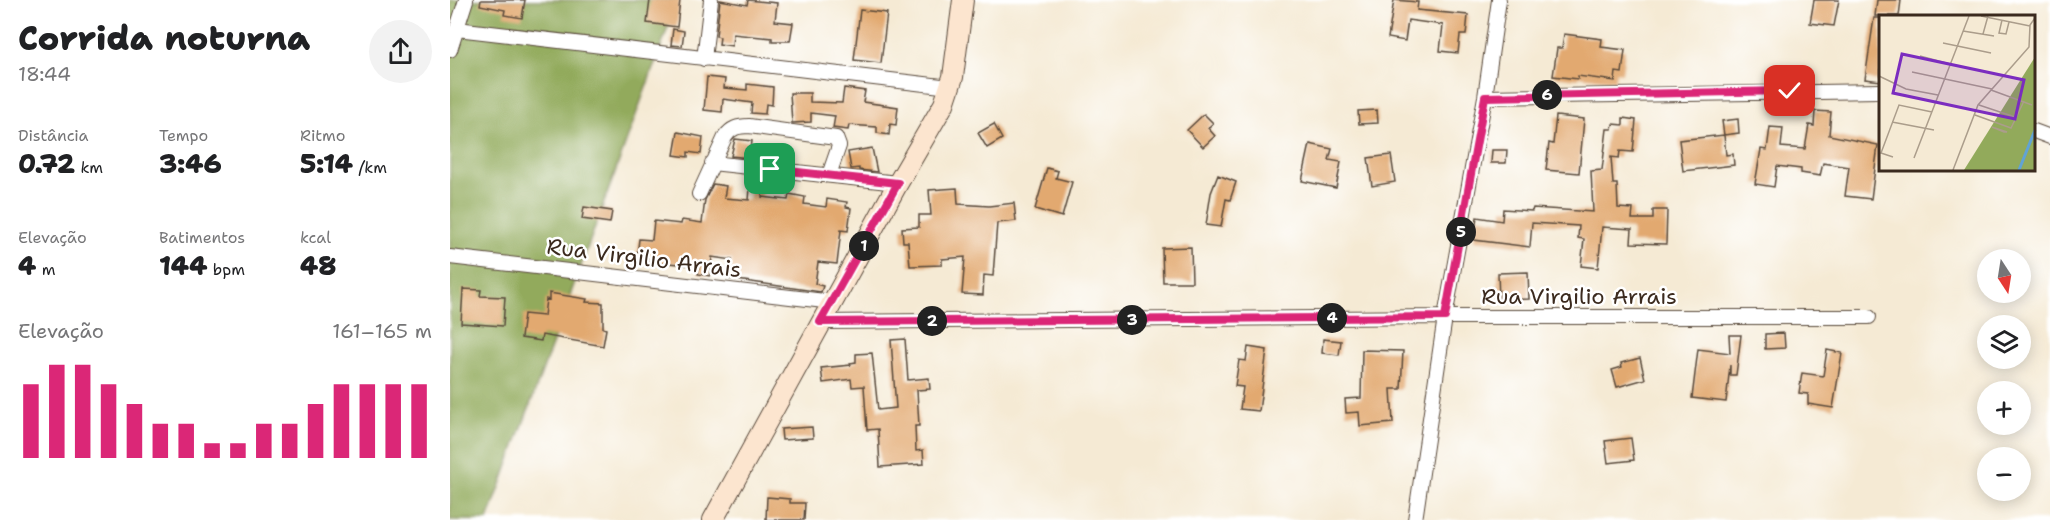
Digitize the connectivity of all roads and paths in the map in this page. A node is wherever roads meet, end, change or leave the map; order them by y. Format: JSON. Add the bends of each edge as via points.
{"nodes":[{"id":1,"x":466,"y":0,"type":"edge"},
{"id":2,"x":711,"y":0,"type":"edge"},
{"id":3,"x":963,"y":0,"type":"edge"},
{"id":4,"x":1499,"y":0,"type":"edge"},
{"id":5,"x":457,"y":29,"type":"junction"},
{"id":6,"x":450,"y":50,"type":"edge"},
{"id":7,"x":704,"y":59,"type":"junction"},
{"id":8,"x":950,"y":87,"type":"junction"},
{"id":9,"x":1879,"y":91,"type":"edge"},
{"id":10,"x":1485,"y":97,"type":"junction"},
{"id":11,"x":2035,"y":131,"type":"edge"},
{"id":12,"x":2050,"y":137,"type":"edge"},
{"id":13,"x":712,"y":163,"type":"junction"},
{"id":14,"x":829,"y":175,"type":"junction"},
{"id":15,"x":898,"y":183,"type":"junction"},
{"id":16,"x":699,"y":194,"type":"dead end"},
{"id":17,"x":450,"y":257,"type":"edge"},
{"id":18,"x":833,"y":302,"type":"junction"},
{"id":19,"x":1445,"y":317,"type":"junction"},
{"id":20,"x":1869,"y":317,"type":"dead end"},
{"id":21,"x":820,"y":322,"type":"junction"},
{"id":22,"x":713,"y":520,"type":"edge"},
{"id":23,"x":1415,"y":520,"type":"edge"}],
"edges":[{"from":1,"to":5,"type":"street"},
{"from":2,"to":7,"type":"street"},
{"from":3,"to":8,"type":"street"},
{"from":4,"to":10,"type":"street"},
{"from":5,"to":6,"type":"street"},
{"from":5,"to":7,"type":"street"},
{"from":7,"to":8,"type":"street"},
{"from":8,"to":15,"type":"street"},
{"from":9,"to":10,"type":"street"},
{"from":10,"to":19,"type":"street"},
{"from":11,"to":12,"type":"street"},
{"from":13,"to":14,"type":"street"},
{"from":13,"to":14,"type":"street","via":[[728,132],[738,126],[749,126],[836,138],[839,146]]},
{"from":13,"to":16,"type":"street"},
{"from":14,"to":15,"type":"street"},
{"from":15,"to":18,"type":"street"},
{"from":17,"to":18,"type":"street","name":"Rua Virgilio Arrais"},
{"from":18,"to":21,"type":"street"},
{"from":19,"to":20,"type":"street","name":"Rua Virgilio Arrais"},
{"from":19,"to":21,"type":"street","name":"Rua Virgilio Arrais"},
{"from":19,"to":23,"type":"street"},
{"from":21,"to":22,"type":"street"}]}
